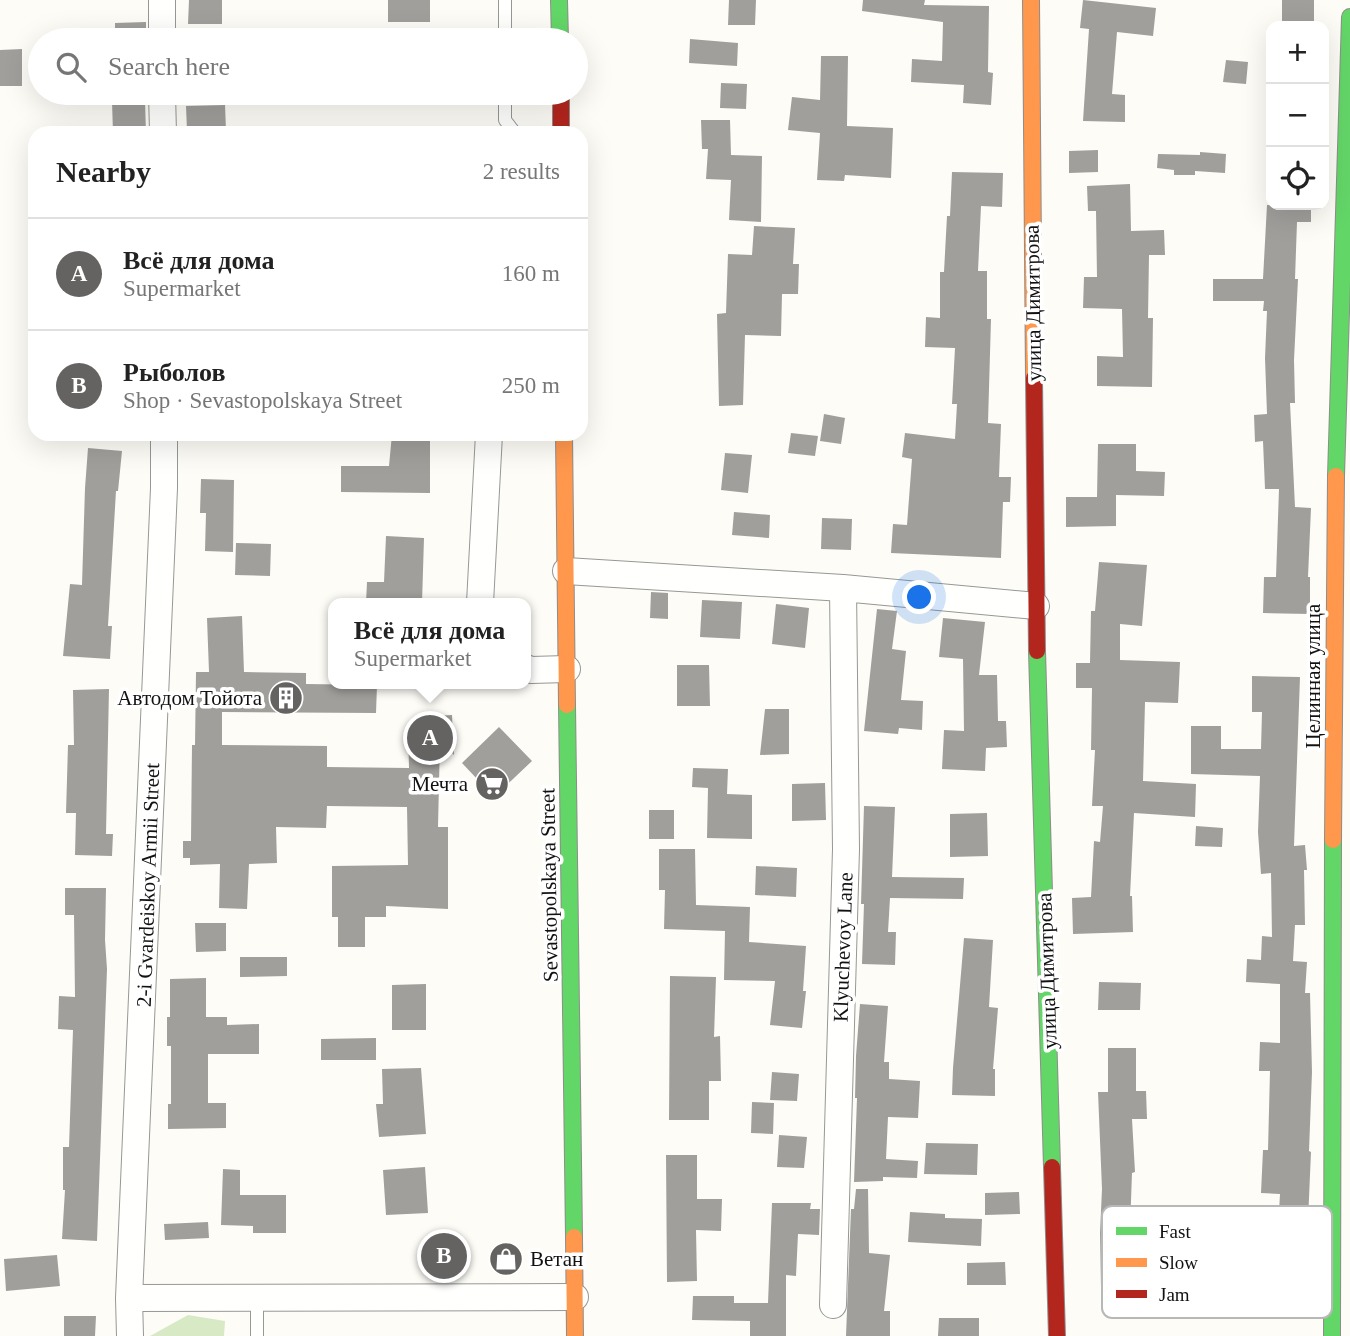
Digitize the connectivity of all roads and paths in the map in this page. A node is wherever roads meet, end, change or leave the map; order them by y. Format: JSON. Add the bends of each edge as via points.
{"nodes":[{"id":1,"x":162,"y":0,"type":"edge"},
{"id":2,"x":505,"y":0,"type":"edge"},
{"id":3,"x":559,"y":0,"type":"edge"},
{"id":4,"x":1031,"y":0,"type":"edge"},
{"id":5,"x":1350,"y":17,"type":"edge"},
{"id":6,"x":162,"y":28,"type":"edge"},
{"id":7,"x":505,"y":28,"type":"edge"},
{"id":8,"x":560,"y":28,"type":"edge"},
{"id":9,"x":162,"y":105,"type":"edge"},
{"id":10,"x":505,"y":105,"type":"edge"},
{"id":11,"x":163,"y":126,"type":"edge"},
{"id":12,"x":510,"y":126,"type":"edge"},
{"id":13,"x":164,"y":441,"type":"edge"},
{"id":14,"x":489,"y":441,"type":"edge"},
{"id":15,"x":565,"y":441,"type":"edge"},
{"id":16,"x":566,"y":571,"type":"junction"},
{"id":17,"x":843,"y":588,"type":"junction"},
{"id":18,"x":480,"y":598,"type":"edge"},
{"id":19,"x":1036,"y":606,"type":"junction"},
{"id":20,"x":567,"y":669,"type":"junction"},
{"id":21,"x":531,"y":670,"type":"edge"},
{"id":22,"x":257,"y":1297,"type":"junction"},
{"id":23,"x":575,"y":1297,"type":"junction"},
{"id":24,"x":129,"y":1298,"type":"junction"},
{"id":25,"x":834,"y":1306,"type":"dead end"},
{"id":26,"x":130,"y":1336,"type":"edge"},
{"id":27,"x":257,"y":1336,"type":"edge"},
{"id":28,"x":575,"y":1336,"type":"edge"},
{"id":29,"x":1057,"y":1336,"type":"edge"},
{"id":30,"x":1332,"y":1336,"type":"edge"}],
"edges":[{"from":1,"to":6,"type":"street"},
{"from":2,"to":7,"type":"lane"},
{"from":3,"to":8,"type":"street"},
{"from":4,"to":19,"type":"street","name":"улица Димитрова"},
{"from":5,"to":30,"type":"street","name":"Целинная улица","via":[[1334,551]]},
{"from":9,"to":11,"type":"street"},
{"from":10,"to":12,"type":"lane"},
{"from":13,"to":24,"type":"street","name":"2-i Gvardeiskoy Armii Street"},
{"from":14,"to":18,"type":"street"},
{"from":15,"to":16,"type":"street","name":"Sevastopolskaya Street"},
{"from":16,"to":17,"type":"street"},
{"from":16,"to":20,"type":"street","name":"Sevastopolskaya Street"},
{"from":17,"to":19,"type":"street"},
{"from":17,"to":25,"type":"street","name":"Klyuchevoy Lane","via":[[846,849]]},
{"from":19,"to":29,"type":"street","name":"улица Димитрова"},
{"from":20,"to":21,"type":"street"},
{"from":20,"to":23,"type":"street","name":"Sevastopolskaya Street"},
{"from":22,"to":23,"type":"street"},
{"from":22,"to":24,"type":"street"},
{"from":22,"to":27,"type":"lane"},
{"from":23,"to":28,"type":"street","name":"Sevastopolskaya Street"},
{"from":24,"to":26,"type":"street","name":"2-i Gvardeiskoy Armii Street"}]}
